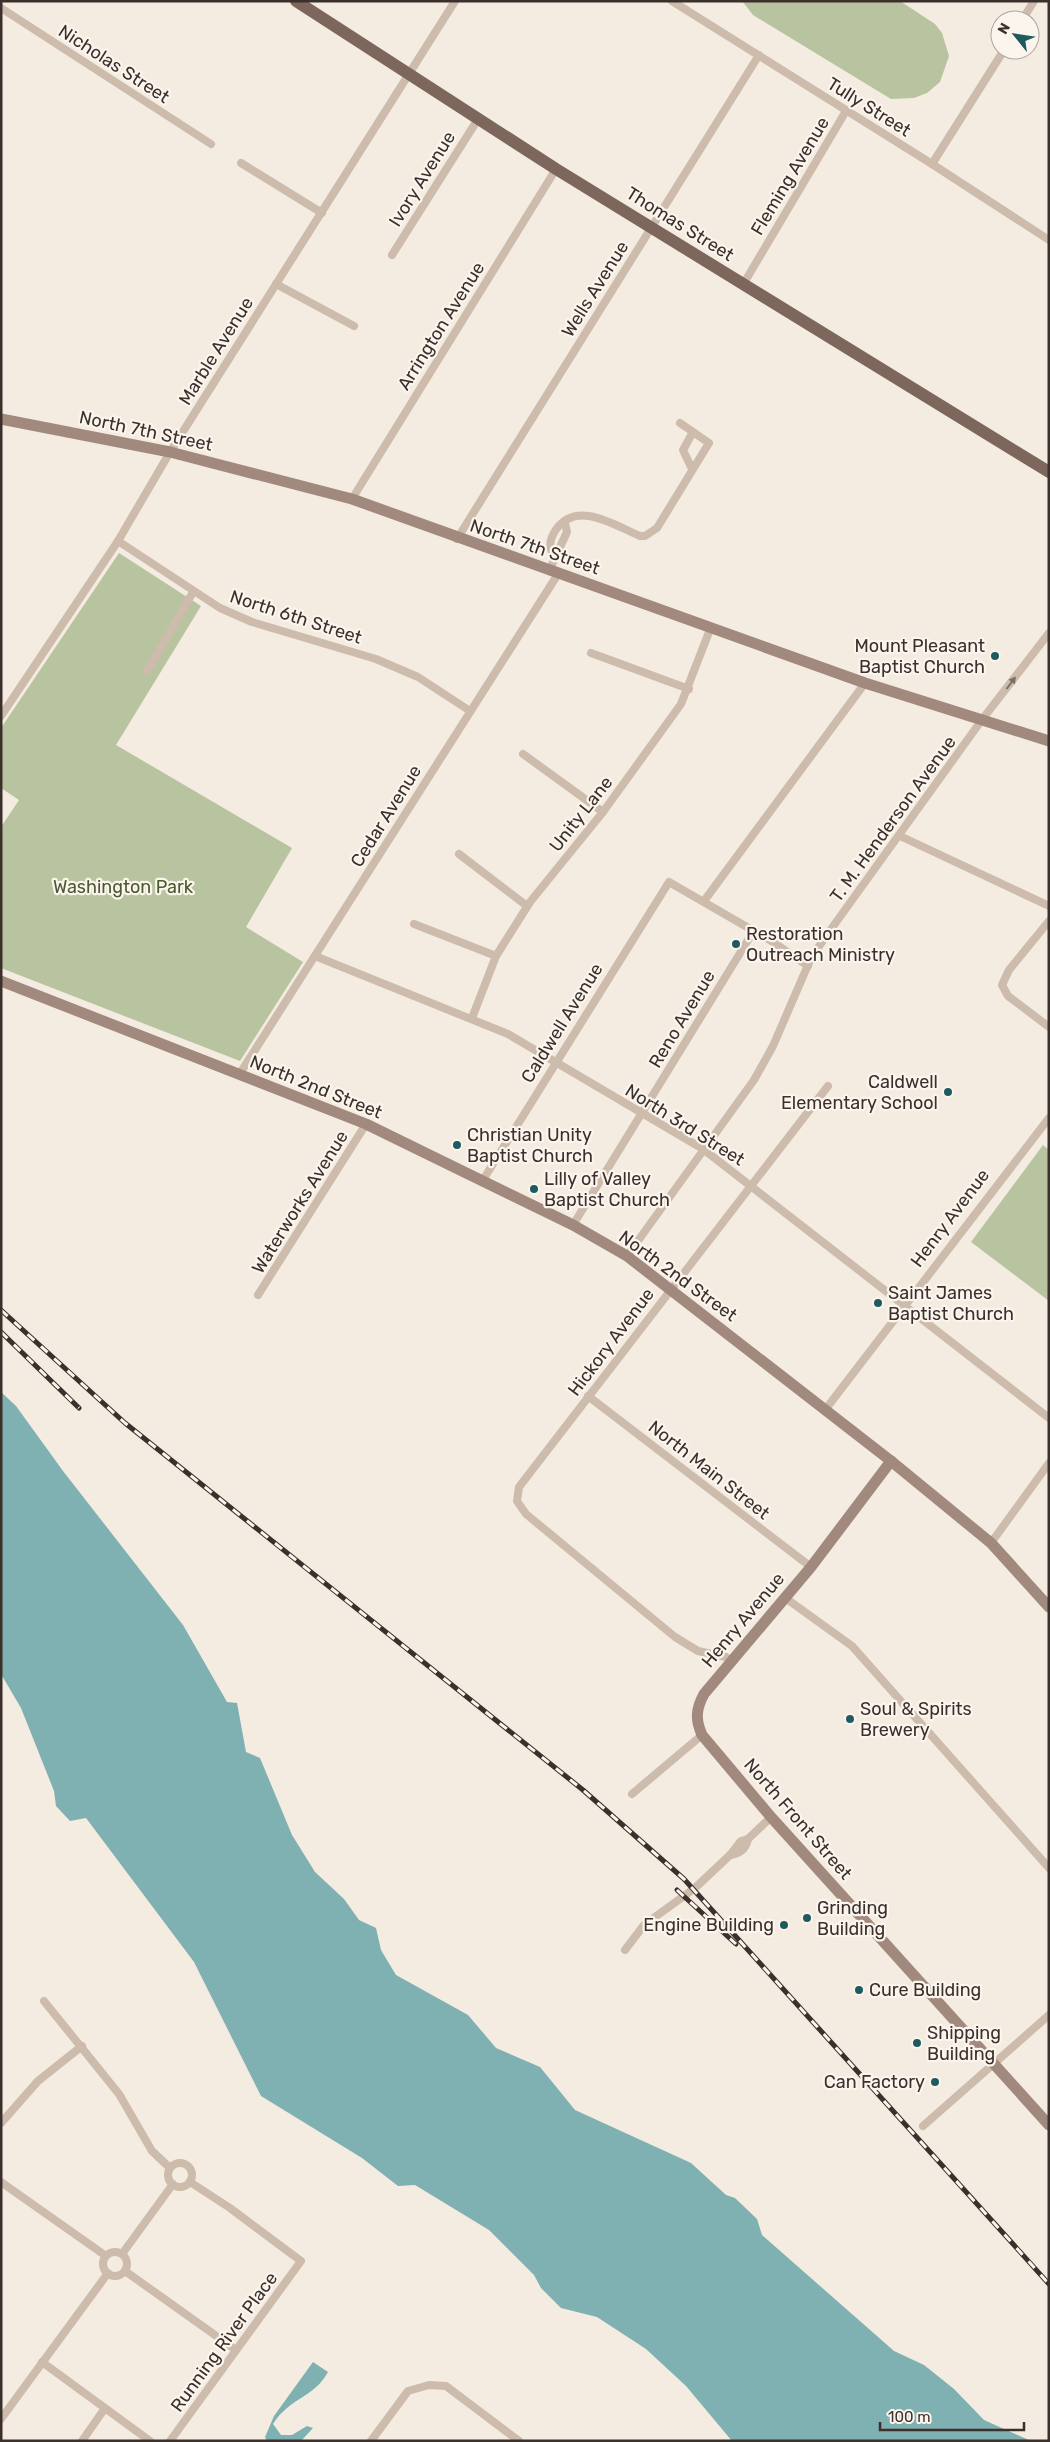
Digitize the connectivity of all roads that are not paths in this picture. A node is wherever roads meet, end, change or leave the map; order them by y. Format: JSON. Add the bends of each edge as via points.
{"nodes":[{"id":1,"x":296,"y":1,"type":"edge"},
{"id":2,"x":455,"y":1,"type":"edge"},
{"id":3,"x":672,"y":1,"type":"edge"},
{"id":4,"x":1,"y":8,"type":"edge"},
{"id":5,"x":759,"y":55,"type":"junction"},
{"id":6,"x":998,"y":60,"type":"edge"},
{"id":7,"x":408,"y":75,"type":"junction"},
{"id":8,"x":846,"y":111,"type":"junction"},
{"id":9,"x":478,"y":119,"type":"junction"},
{"id":10,"x":211,"y":144,"type":"dead end"},
{"id":11,"x":241,"y":163,"type":"dead end"},
{"id":12,"x":932,"y":164,"type":"junction"},
{"id":13,"x":556,"y":169,"type":"junction"},
{"id":14,"x":322,"y":213,"type":"junction"},
{"id":15,"x":652,"y":226,"type":"junction"},
{"id":16,"x":1049,"y":240,"type":"edge"},
{"id":17,"x":392,"y":255,"type":"dead end"},
{"id":18,"x":744,"y":283,"type":"junction"},
{"id":19,"x":276,"y":284,"type":"junction"},
{"id":20,"x":354,"y":326,"type":"dead end"},
{"id":21,"x":1,"y":419,"type":"edge"},
{"id":22,"x":680,"y":423,"type":"dead end"},
{"id":23,"x":693,"y":432,"type":"junction"},
{"id":24,"x":170,"y":452,"type":"junction"},
{"id":25,"x":692,"y":469,"type":"junction"},
{"id":26,"x":1049,"y":472,"type":"edge"},
{"id":27,"x":352,"y":500,"type":"junction"},
{"id":28,"x":565,"y":523,"type":"junction"},
{"id":29,"x":457,"y":539,"type":"junction"},
{"id":30,"x":118,"y":541,"type":"junction"},
{"id":31,"x":554,"y":557,"type":"junction"},
{"id":32,"x":553,"y":572,"type":"junction"},
{"id":33,"x":193,"y":592,"type":"junction"},
{"id":34,"x":711,"y":627,"type":"junction"},
{"id":35,"x":1049,"y":633,"type":"edge"},
{"id":36,"x":591,"y":653,"type":"dead end"},
{"id":37,"x":147,"y":672,"type":"dead end"},
{"id":38,"x":865,"y":683,"type":"junction"},
{"id":39,"x":689,"y":689,"type":"junction"},
{"id":40,"x":470,"y":711,"type":"junction"},
{"id":41,"x":1,"y":716,"type":"edge"},
{"id":42,"x":981,"y":721,"type":"junction"},
{"id":43,"x":1049,"y":741,"type":"edge"},
{"id":44,"x":523,"y":754,"type":"dead end"},
{"id":45,"x":603,"y":812,"type":"junction"},
{"id":46,"x":900,"y":836,"type":"junction"},
{"id":47,"x":459,"y":854,"type":"dead end"},
{"id":48,"x":704,"y":901,"type":"junction"},
{"id":49,"x":527,"y":906,"type":"junction"},
{"id":50,"x":1049,"y":906,"type":"edge"},
{"id":51,"x":1049,"y":921,"type":"edge"},
{"id":52,"x":414,"y":924,"type":"dead end"},
{"id":53,"x":753,"y":932,"type":"junction"},
{"id":54,"x":315,"y":956,"type":"junction"},
{"id":55,"x":496,"y":956,"type":"junction"},
{"id":56,"x":808,"y":966,"type":"junction"},
{"id":57,"x":1,"y":981,"type":"edge"},
{"id":58,"x":472,"y":1018,"type":"junction"},
{"id":59,"x":1049,"y":1027,"type":"edge"},
{"id":60,"x":555,"y":1062,"type":"junction"},
{"id":61,"x":239,"y":1075,"type":"junction"},
{"id":62,"x":828,"y":1086,"type":"dead end"},
{"id":63,"x":641,"y":1114,"type":"junction"},
{"id":64,"x":1049,"y":1118,"type":"edge"},
{"id":65,"x":366,"y":1124,"type":"junction"},
{"id":66,"x":703,"y":1150,"type":"junction"},
{"id":67,"x":483,"y":1180,"type":"junction"},
{"id":68,"x":750,"y":1184,"type":"junction"},
{"id":69,"x":573,"y":1225,"type":"junction"},
{"id":70,"x":627,"y":1256,"type":"junction"},
{"id":71,"x":670,"y":1288,"type":"junction"},
{"id":72,"x":258,"y":1295,"type":"dead end"},
{"id":73,"x":906,"y":1305,"type":"junction"},
{"id":74,"x":588,"y":1396,"type":"junction"},
{"id":75,"x":825,"y":1410,"type":"junction"},
{"id":76,"x":1049,"y":1418,"type":"edge"},
{"id":77,"x":891,"y":1461,"type":"junction"},
{"id":78,"x":1049,"y":1463,"type":"edge"},
{"id":79,"x":991,"y":1543,"type":"junction"},
{"id":80,"x":811,"y":1567,"type":"junction"},
{"id":81,"x":784,"y":1597,"type":"junction"},
{"id":82,"x":1049,"y":1607,"type":"edge"},
{"id":83,"x":732,"y":1661,"type":"junction"},
{"id":84,"x":702,"y":1735,"type":"junction"},
{"id":85,"x":632,"y":1794,"type":"dead end"},
{"id":86,"x":772,"y":1818,"type":"junction"},
{"id":87,"x":1049,"y":1868,"type":"edge"},
{"id":88,"x":625,"y":1950,"type":"dead end"},
{"id":89,"x":44,"y":2001,"type":"dead end"},
{"id":90,"x":1049,"y":2015,"type":"edge"},
{"id":91,"x":82,"y":2046,"type":"junction"},
{"id":92,"x":992,"y":2063,"type":"junction"},
{"id":93,"x":1,"y":2123,"type":"edge"},
{"id":94,"x":1049,"y":2125,"type":"edge"},
{"id":95,"x":923,"y":2126,"type":"dead end"},
{"id":96,"x":170,"y":2168,"type":"junction"},
{"id":97,"x":1,"y":2182,"type":"edge"},
{"id":98,"x":190,"y":2182,"type":"junction"},
{"id":99,"x":173,"y":2184,"type":"junction"},
{"id":100,"x":122,"y":2254,"type":"junction"},
{"id":101,"x":106,"y":2256,"type":"junction"},
{"id":102,"x":125,"y":2271,"type":"junction"},
{"id":103,"x":108,"y":2273,"type":"junction"},
{"id":104,"x":236,"y":2350,"type":"junction"},
{"id":105,"x":42,"y":2362,"type":"junction"},
{"id":106,"x":105,"y":2408,"type":"junction"},
{"id":107,"x":1,"y":2420,"type":"edge"},
{"id":108,"x":514,"y":2439,"type":"edge"},
{"id":109,"x":82,"y":2441,"type":"edge"},
{"id":110,"x":150,"y":2441,"type":"edge"},
{"id":111,"x":170,"y":2441,"type":"edge"},
{"id":112,"x":371,"y":2441,"type":"edge"}],
"edges":[{"from":1,"to":7,"type":"main road","name":"Thomas Street"},
{"from":2,"to":7,"type":"street","name":"Marble Avenue"},
{"from":3,"to":5,"type":"street","name":"Tully Street"},
{"from":4,"to":10,"type":"street","name":"Nicholas Street"},
{"from":5,"to":8,"type":"street","name":"Tully Street"},
{"from":5,"to":15,"type":"street","name":"Wells Avenue"},
{"from":6,"to":12,"type":"street"},
{"from":7,"to":9,"type":"main road","name":"Thomas Street"},
{"from":7,"to":14,"type":"street","name":"Marble Avenue"},
{"from":8,"to":12,"type":"street","name":"Tully Street"},
{"from":8,"to":18,"type":"street","name":"Fleming Avenue"},
{"from":9,"to":13,"type":"main road","name":"Thomas Street"},
{"from":9,"to":17,"type":"street","name":"Ivory Avenue"},
{"from":11,"to":14,"type":"street"},
{"from":12,"to":16,"type":"street","name":"Tully Street"},
{"from":13,"to":15,"type":"main road","name":"Thomas Street"},
{"from":13,"to":27,"type":"street","name":"Arrington Avenue"},
{"from":14,"to":19,"type":"street","name":"Marble Avenue"},
{"from":15,"to":18,"type":"main road","name":"Thomas Street"},
{"from":15,"to":29,"type":"street","name":"Wells Avenue"},
{"from":18,"to":26,"type":"main road","name":"Thomas Street"},
{"from":19,"to":20,"type":"street"},
{"from":19,"to":24,"type":"street","name":"Marble Avenue"},
{"from":21,"to":24,"type":"street","name":"North 7th Street"},
{"from":22,"to":23,"type":"street"},
{"from":23,"to":25,"type":"street","via":[[683,450]]},
{"from":23,"to":25,"type":"street","via":[[709,443]]},
{"from":24,"to":27,"type":"street","name":"North 7th Street"},
{"from":24,"to":30,"type":"street","name":"Marble Avenue"},
{"from":25,"to":28,"type":"street","via":[[657,528],[645,536],[588,514],[575,516]]},
{"from":27,"to":29,"type":"street","name":"North 7th Street"},
{"from":28,"to":31,"type":"street","via":[[567,532]]},
{"from":28,"to":31,"type":"street","via":[[551,537],[550,548]]},
{"from":29,"to":32,"type":"street","name":"North 7th Street"},
{"from":30,"to":33,"type":"street","name":"North 6th Street"},
{"from":30,"to":41,"type":"street","name":"Marble Avenue"},
{"from":31,"to":32,"type":"street","name":"Cedar Avenue"},
{"from":32,"to":34,"type":"street","name":"North 7th Street"},
{"from":32,"to":40,"type":"street","name":"Cedar Avenue"},
{"from":33,"to":37,"type":"street"},
{"from":33,"to":40,"type":"street","name":"North 6th Street","via":[[252,622],[376,659],[418,677]]},
{"from":34,"to":38,"type":"street","name":"North 7th Street"},
{"from":34,"to":39,"type":"street","name":"Unity Lane"},
{"from":42,"to":35,"type":"street","name":"T. M. Henderson Avenue","one_way":true},
{"from":36,"to":39,"type":"street"},
{"from":38,"to":42,"type":"street","name":"North 7th Street"},
{"from":38,"to":48,"type":"street"},
{"from":39,"to":45,"type":"street","name":"Unity Lane"},
{"from":40,"to":54,"type":"street","name":"Cedar Avenue"},
{"from":42,"to":43,"type":"street","name":"North 7th Street"},
{"from":42,"to":46,"type":"street","name":"T. M. Henderson Avenue"},
{"from":44,"to":45,"type":"street"},
{"from":45,"to":49,"type":"street","name":"Unity Lane"},
{"from":46,"to":50,"type":"street"},
{"from":46,"to":56,"type":"street","name":"T. M. Henderson Avenue","via":[[824,939]]},
{"from":47,"to":49,"type":"street"},
{"from":48,"to":53,"type":"street"},
{"from":48,"to":60,"type":"street","name":"Caldwell Avenue","via":[[669,882]]},
{"from":49,"to":55,"type":"street","name":"Unity Lane"},
{"from":51,"to":59,"type":"street","via":[[1003,980],[1005,994]]},
{"from":52,"to":55,"type":"street"},
{"from":53,"to":56,"type":"street"},
{"from":53,"to":63,"type":"street","name":"Reno Avenue"},
{"from":54,"to":58,"type":"street","name":"North 3rd Street"},
{"from":54,"to":61,"type":"street","name":"Cedar Avenue"},
{"from":55,"to":58,"type":"street","name":"Unity Lane"},
{"from":56,"to":66,"type":"street","name":"T. M. Henderson Avenue","via":[[773,1046],[754,1080]]},
{"from":57,"to":61,"type":"street","name":"North 2nd Street"},
{"from":58,"to":60,"type":"street","name":"North 3rd Street","via":[[508,1034]]},
{"from":60,"to":63,"type":"street","name":"North 3rd Street"},
{"from":60,"to":67,"type":"street","name":"Caldwell Avenue"},
{"from":61,"to":65,"type":"street","name":"North 2nd Street"},
{"from":62,"to":68,"type":"street","name":"Hickory Avenue"},
{"from":63,"to":66,"type":"street","name":"North 3rd Street"},
{"from":63,"to":69,"type":"street","name":"Reno Avenue"},
{"from":64,"to":73,"type":"street","name":"Henry Avenue"},
{"from":65,"to":67,"type":"street","name":"North 2nd Street"},
{"from":65,"to":72,"type":"street","name":"Waterworks Avenue"},
{"from":66,"to":68,"type":"street","name":"North 3rd Street"},
{"from":66,"to":70,"type":"street","name":"T. M. Henderson Avenue"},
{"from":67,"to":69,"type":"street","name":"North 2nd Street"},
{"from":68,"to":71,"type":"street","name":"Hickory Avenue"},
{"from":68,"to":73,"type":"street","name":"North 3rd Street"},
{"from":69,"to":70,"type":"street","name":"North 2nd Street"},
{"from":70,"to":71,"type":"street","name":"North 2nd Street"},
{"from":71,"to":74,"type":"street","name":"Hickory Avenue"},
{"from":71,"to":75,"type":"street","name":"North 2nd Street"},
{"from":73,"to":75,"type":"street","name":"Henry Avenue"},
{"from":73,"to":76,"type":"street","name":"North 3rd Street"},
{"from":74,"to":80,"type":"street","name":"North Main Street"},
{"from":74,"to":83,"type":"street","name":"Hickory Avenue","via":[[519,1487],[517,1501],[526,1514],[675,1636],[698,1651]]},
{"from":75,"to":77,"type":"street","name":"North 2nd Street"},
{"from":77,"to":79,"type":"street","name":"North 2nd Street"},
{"from":77,"to":80,"type":"street","name":"Henry Avenue"},
{"from":78,"to":79,"type":"street"},
{"from":79,"to":82,"type":"street","name":"North 2nd Street"},
{"from":80,"to":81,"type":"street","name":"Henry Avenue"},
{"from":81,"to":83,"type":"street","name":"Henry Avenue"},
{"from":81,"to":87,"type":"street","via":[[852,1646]]},
{"from":83,"to":84,"type":"street","name":"Henry Avenue","via":[[698,1705],[697,1724]]},
{"from":84,"to":85,"type":"street"},
{"from":84,"to":86,"type":"street","name":"North Front Street"},
{"from":86,"to":88,"type":"street","via":[[748,1839],[741,1841],[730,1856],[695,1888],[644,1925]]},
{"from":86,"to":92,"type":"street","name":"North Front Street"},
{"from":89,"to":91,"type":"street"},
{"from":90,"to":92,"type":"street"},
{"from":91,"to":93,"type":"street","via":[[38,2082]]},
{"from":91,"to":96,"type":"street","via":[[121,2096],[152,2151]]},
{"from":92,"to":94,"type":"street","name":"North Front Street"},
{"from":92,"to":95,"type":"street"},
{"from":96,"to":98,"type":"street","via":[[178,2162],[187,2165],[192,2173]]},
{"from":96,"to":99,"type":"street","via":[[168,2176]]},
{"from":97,"to":101,"type":"street"},
{"from":98,"to":99,"type":"street","via":[[182,2187]]},
{"from":98,"to":104,"type":"street","name":"Running River Place","via":[[301,2261]]},
{"from":99,"to":100,"type":"street"},
{"from":100,"to":101,"type":"street","via":[[114,2252]]},
{"from":100,"to":102,"type":"street","via":[[127,2262]]},
{"from":101,"to":103,"type":"street","via":[[103,2265]]},
{"from":102,"to":103,"type":"street","via":[[117,2275]]},
{"from":102,"to":104,"type":"street"},
{"from":103,"to":105,"type":"street"},
{"from":104,"to":111,"type":"street","name":"Running River Place"},
{"from":105,"to":106,"type":"street"},
{"from":105,"to":107,"type":"street"},
{"from":106,"to":109,"type":"street"},
{"from":106,"to":110,"type":"street"},
{"from":108,"to":112,"type":"street","via":[[446,2386],[429,2385],[408,2391]]}]}
